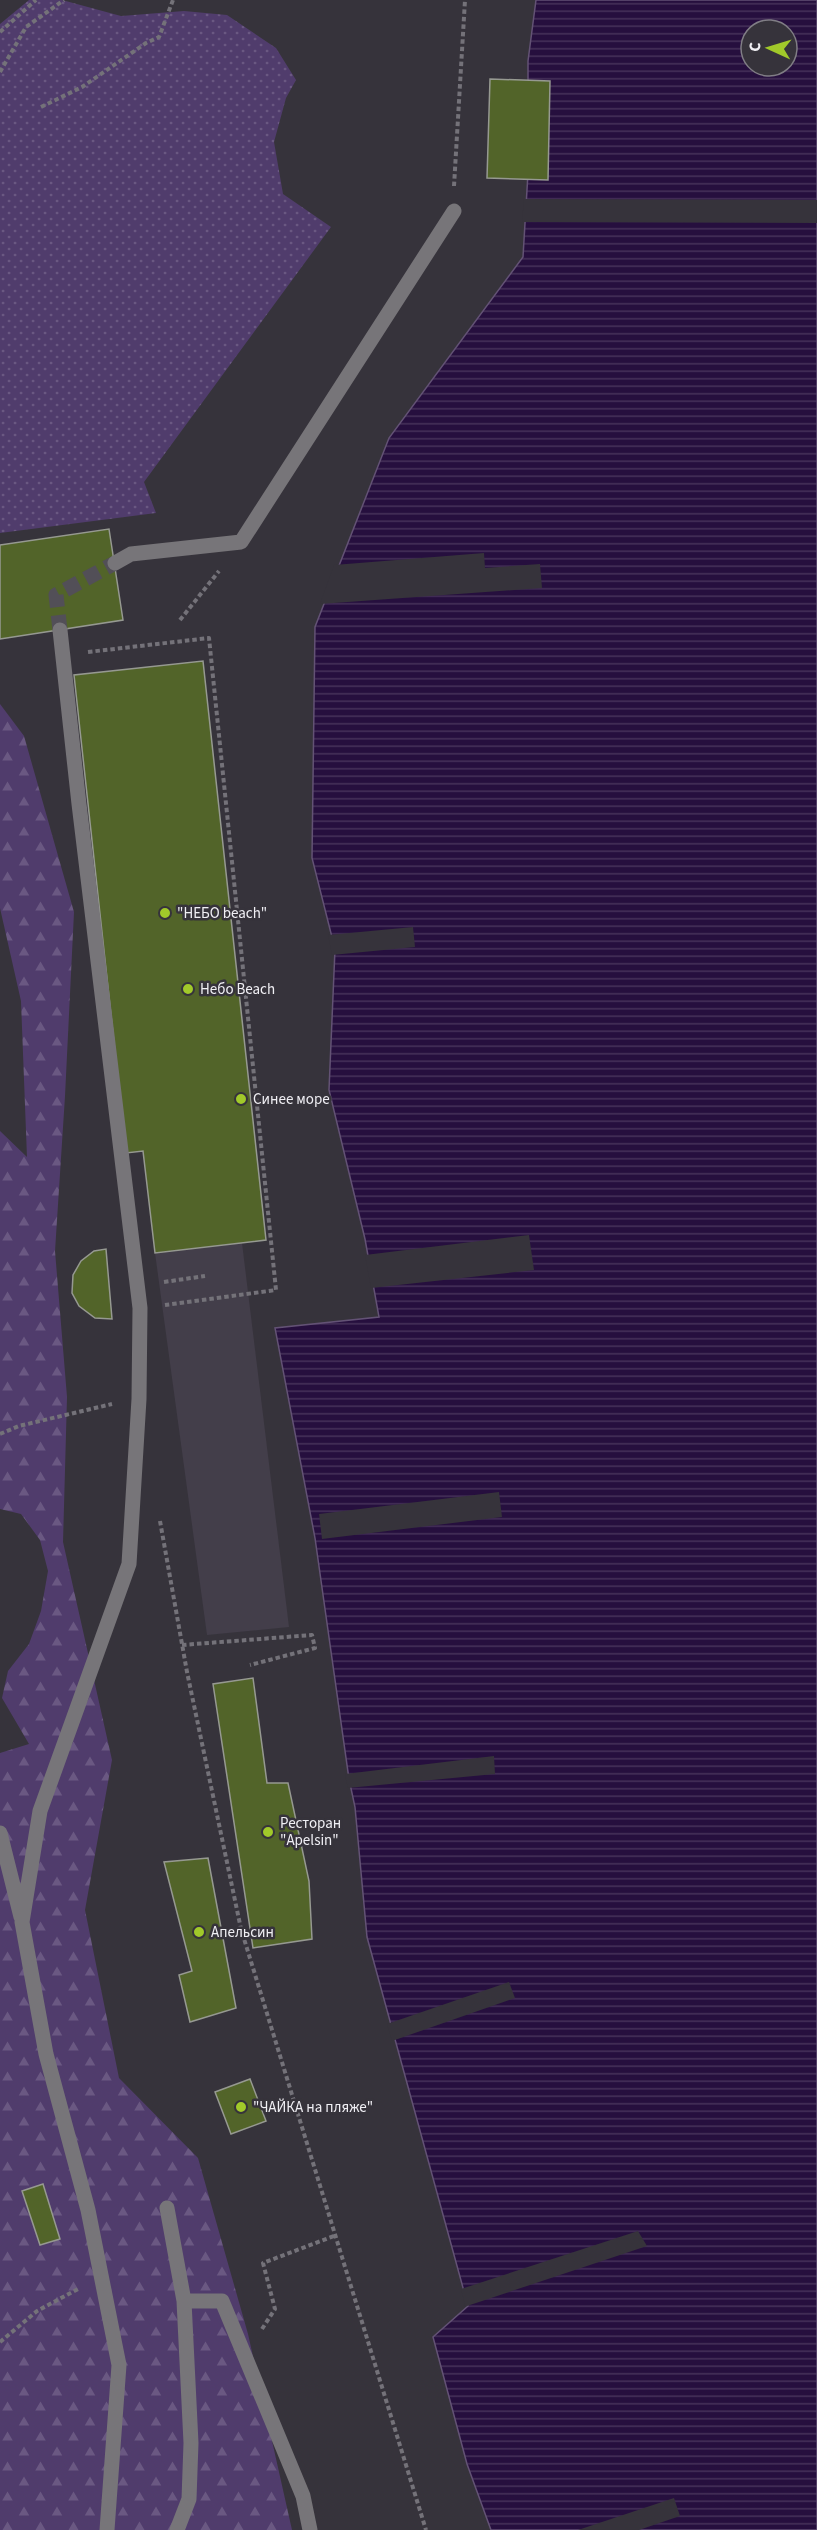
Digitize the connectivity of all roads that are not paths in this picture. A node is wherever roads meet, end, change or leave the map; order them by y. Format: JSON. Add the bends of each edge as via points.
{"nodes":[{"id":1,"x":454,"y":211,"type":"dead end"},
{"id":2,"x":115,"y":563,"type":"tunnel mouth"},
{"id":3,"x":60,"y":630,"type":"tunnel mouth"},
{"id":4,"x":0,"y":1833,"type":"edge"},
{"id":5,"x":22,"y":1922,"type":"junction"},
{"id":6,"x":167,"y":2208,"type":"dead end"},
{"id":7,"x":184,"y":2301,"type":"junction"},
{"id":8,"x":107,"y":2530,"type":"edge"},
{"id":9,"x":177,"y":2530,"type":"edge"},
{"id":10,"x":310,"y":2530,"type":"edge"}],
"edges":[{"from":1,"to":2,"type":"lane","via":[[241,542],[130,554]]},
{"from":3,"to":5,"type":"lane","via":[[140,1308],[139,1398],[129,1564],[40,1811]]},
{"from":4,"to":5,"type":"lane"},
{"from":5,"to":8,"type":"lane","via":[[46,2054],[88,2210],[119,2365]]},
{"from":6,"to":7,"type":"lane"},
{"from":7,"to":9,"type":"lane","via":[[191,2443],[189,2499]]},
{"from":7,"to":10,"type":"lane","via":[[222,2301],[303,2496]]}]}
